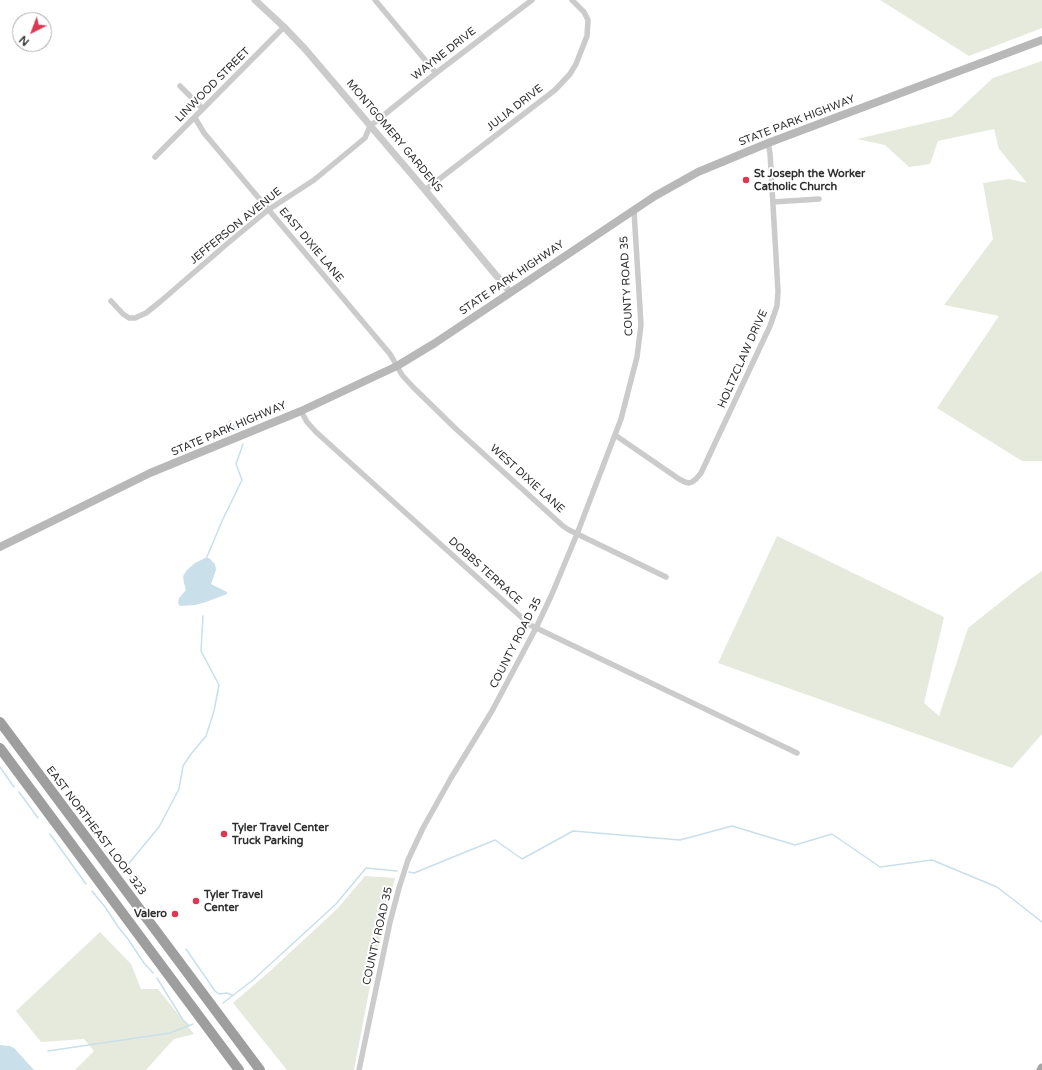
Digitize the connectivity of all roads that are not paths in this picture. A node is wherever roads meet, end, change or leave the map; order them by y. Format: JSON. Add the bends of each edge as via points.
{"nodes":[{"id":1,"x":255,"y":0,"type":"edge"},
{"id":2,"x":374,"y":0,"type":"edge"},
{"id":3,"x":532,"y":0,"type":"edge"},
{"id":4,"x":572,"y":0,"type":"edge"},
{"id":5,"x":284,"y":27,"type":"junction"},
{"id":6,"x":1042,"y":40,"type":"edge"},
{"id":7,"x":436,"y":73,"type":"junction"},
{"id":8,"x":180,"y":86,"type":"dead end"},
{"id":9,"x":203,"y":110,"type":"junction"},
{"id":10,"x":195,"y":118,"type":"junction"},
{"id":11,"x":370,"y":126,"type":"junction"},
{"id":12,"x":768,"y":143,"type":"junction"},
{"id":13,"x":155,"y":157,"type":"dead end"},
{"id":14,"x":425,"y":190,"type":"junction"},
{"id":15,"x":819,"y":200,"type":"dead end"},
{"id":16,"x":773,"y":202,"type":"junction"},
{"id":17,"x":268,"y":210,"type":"junction"},
{"id":18,"x":634,"y":211,"type":"junction"},
{"id":19,"x":510,"y":292,"type":"junction"},
{"id":20,"x":111,"y":301,"type":"dead end"},
{"id":21,"x":397,"y":366,"type":"junction"},
{"id":22,"x":301,"y":411,"type":"junction"},
{"id":23,"x":615,"y":435,"type":"junction"},
{"id":24,"x":577,"y":534,"type":"junction"},
{"id":25,"x":0,"y":547,"type":"edge"},
{"id":26,"x":666,"y":577,"type":"dead end"},
{"id":27,"x":536,"y":628,"type":"junction"},
{"id":28,"x":0,"y":722,"type":"edge"},
{"id":29,"x":0,"y":748,"type":"edge"},
{"id":30,"x":797,"y":753,"type":"dead end"},
{"id":31,"x":63,"y":807,"type":"junction"},
{"id":32,"x":51,"y":817,"type":"junction"},
{"id":33,"x":135,"y":902,"type":"junction"},
{"id":34,"x":122,"y":912,"type":"junction"},
{"id":35,"x":239,"y":1070,"type":"edge"},
{"id":36,"x":260,"y":1070,"type":"edge"},
{"id":37,"x":359,"y":1070,"type":"edge"}],
"edges":[{"from":1,"to":5,"type":"street","name":"MONTGOMERY GARDENS"},
{"from":2,"to":7,"type":"street"},
{"from":3,"to":7,"type":"street","name":"WAYNE DRIVE"},
{"from":4,"to":14,"type":"street","name":"JULIA DRIVE","via":[[588,20],[587,36],[576,64],[564,82]]},
{"from":5,"to":9,"type":"street","name":"LINWOOD STREET"},
{"from":5,"to":11,"type":"street","name":"MONTGOMERY GARDENS"},
{"from":6,"to":12,"type":"main road","name":"STATE PARK HIGHWAY"},
{"from":7,"to":11,"type":"street","name":"WAYNE DRIVE"},
{"from":8,"to":9,"type":"street"},
{"from":9,"to":10,"type":"street","name":"LINWOOD STREET"},
{"from":10,"to":13,"type":"street","name":"LINWOOD STREET"},
{"from":10,"to":17,"type":"street","name":"EAST DIXIE LANE","via":[[204,133]]},
{"from":11,"to":14,"type":"street","name":"MONTGOMERY GARDENS"},
{"from":11,"to":17,"type":"street","name":"JEFFERSON AVENUE","via":[[365,138],[314,180]]},
{"from":12,"to":16,"type":"street","name":"HOLTZCLAW DRIVE"},
{"from":12,"to":18,"type":"main road","name":"STATE PARK HIGHWAY","via":[[698,172],[659,193]]},
{"from":14,"to":19,"type":"street","name":"MONTGOMERY GARDENS"},
{"from":15,"to":16,"type":"street"},
{"from":16,"to":23,"type":"street","name":"HOLTZCLAW DRIVE","via":[[777,306],[701,473],[692,482],[685,482]]},
{"from":17,"to":20,"type":"street","name":"JEFFERSON AVENUE","via":[[141,316],[129,318]]},
{"from":17,"to":21,"type":"street","name":"EAST DIXIE LANE","via":[[390,354]]},
{"from":18,"to":19,"type":"main road","name":"STATE PARK HIGHWAY"},
{"from":18,"to":23,"type":"street","name":"COUNTY ROAD 35","via":[[641,331],[637,357]]},
{"from":19,"to":21,"type":"main road","name":"STATE PARK HIGHWAY"},
{"from":21,"to":22,"type":"main road","name":"STATE PARK HIGHWAY"},
{"from":21,"to":24,"type":"street","name":"WEST DIXIE LANE","via":[[410,384],[456,429],[563,526]]},
{"from":22,"to":25,"type":"main road","name":"STATE PARK HIGHWAY","via":[[150,473]]},
{"from":22,"to":27,"type":"street","name":"DOBBS TERRACE","via":[[316,432]]},
{"from":23,"to":24,"type":"street","name":"COUNTY ROAD 35"},
{"from":24,"to":26,"type":"street","name":"WEST DIXIE LANE"},
{"from":24,"to":27,"type":"street","name":"COUNTY ROAD 35"},
{"from":27,"to":30,"type":"street","name":"DOBBS TERRACE"},
{"from":27,"to":37,"type":"street","name":"COUNTY ROAD 35","via":[[492,711],[423,828],[408,860],[390,922]]},
{"from":28,"to":31,"type":"highway","name":"EAST NORTHEAST LOOP 323"},
{"from":29,"to":32,"type":"highway"},
{"from":31,"to":32,"type":"highway"},
{"from":31,"to":33,"type":"highway","name":"EAST NORTHEAST LOOP 323"},
{"from":32,"to":34,"type":"highway"},
{"from":33,"to":34,"type":"highway"},
{"from":33,"to":36,"type":"highway","name":"EAST NORTHEAST LOOP 323"},
{"from":34,"to":35,"type":"highway"}]}
